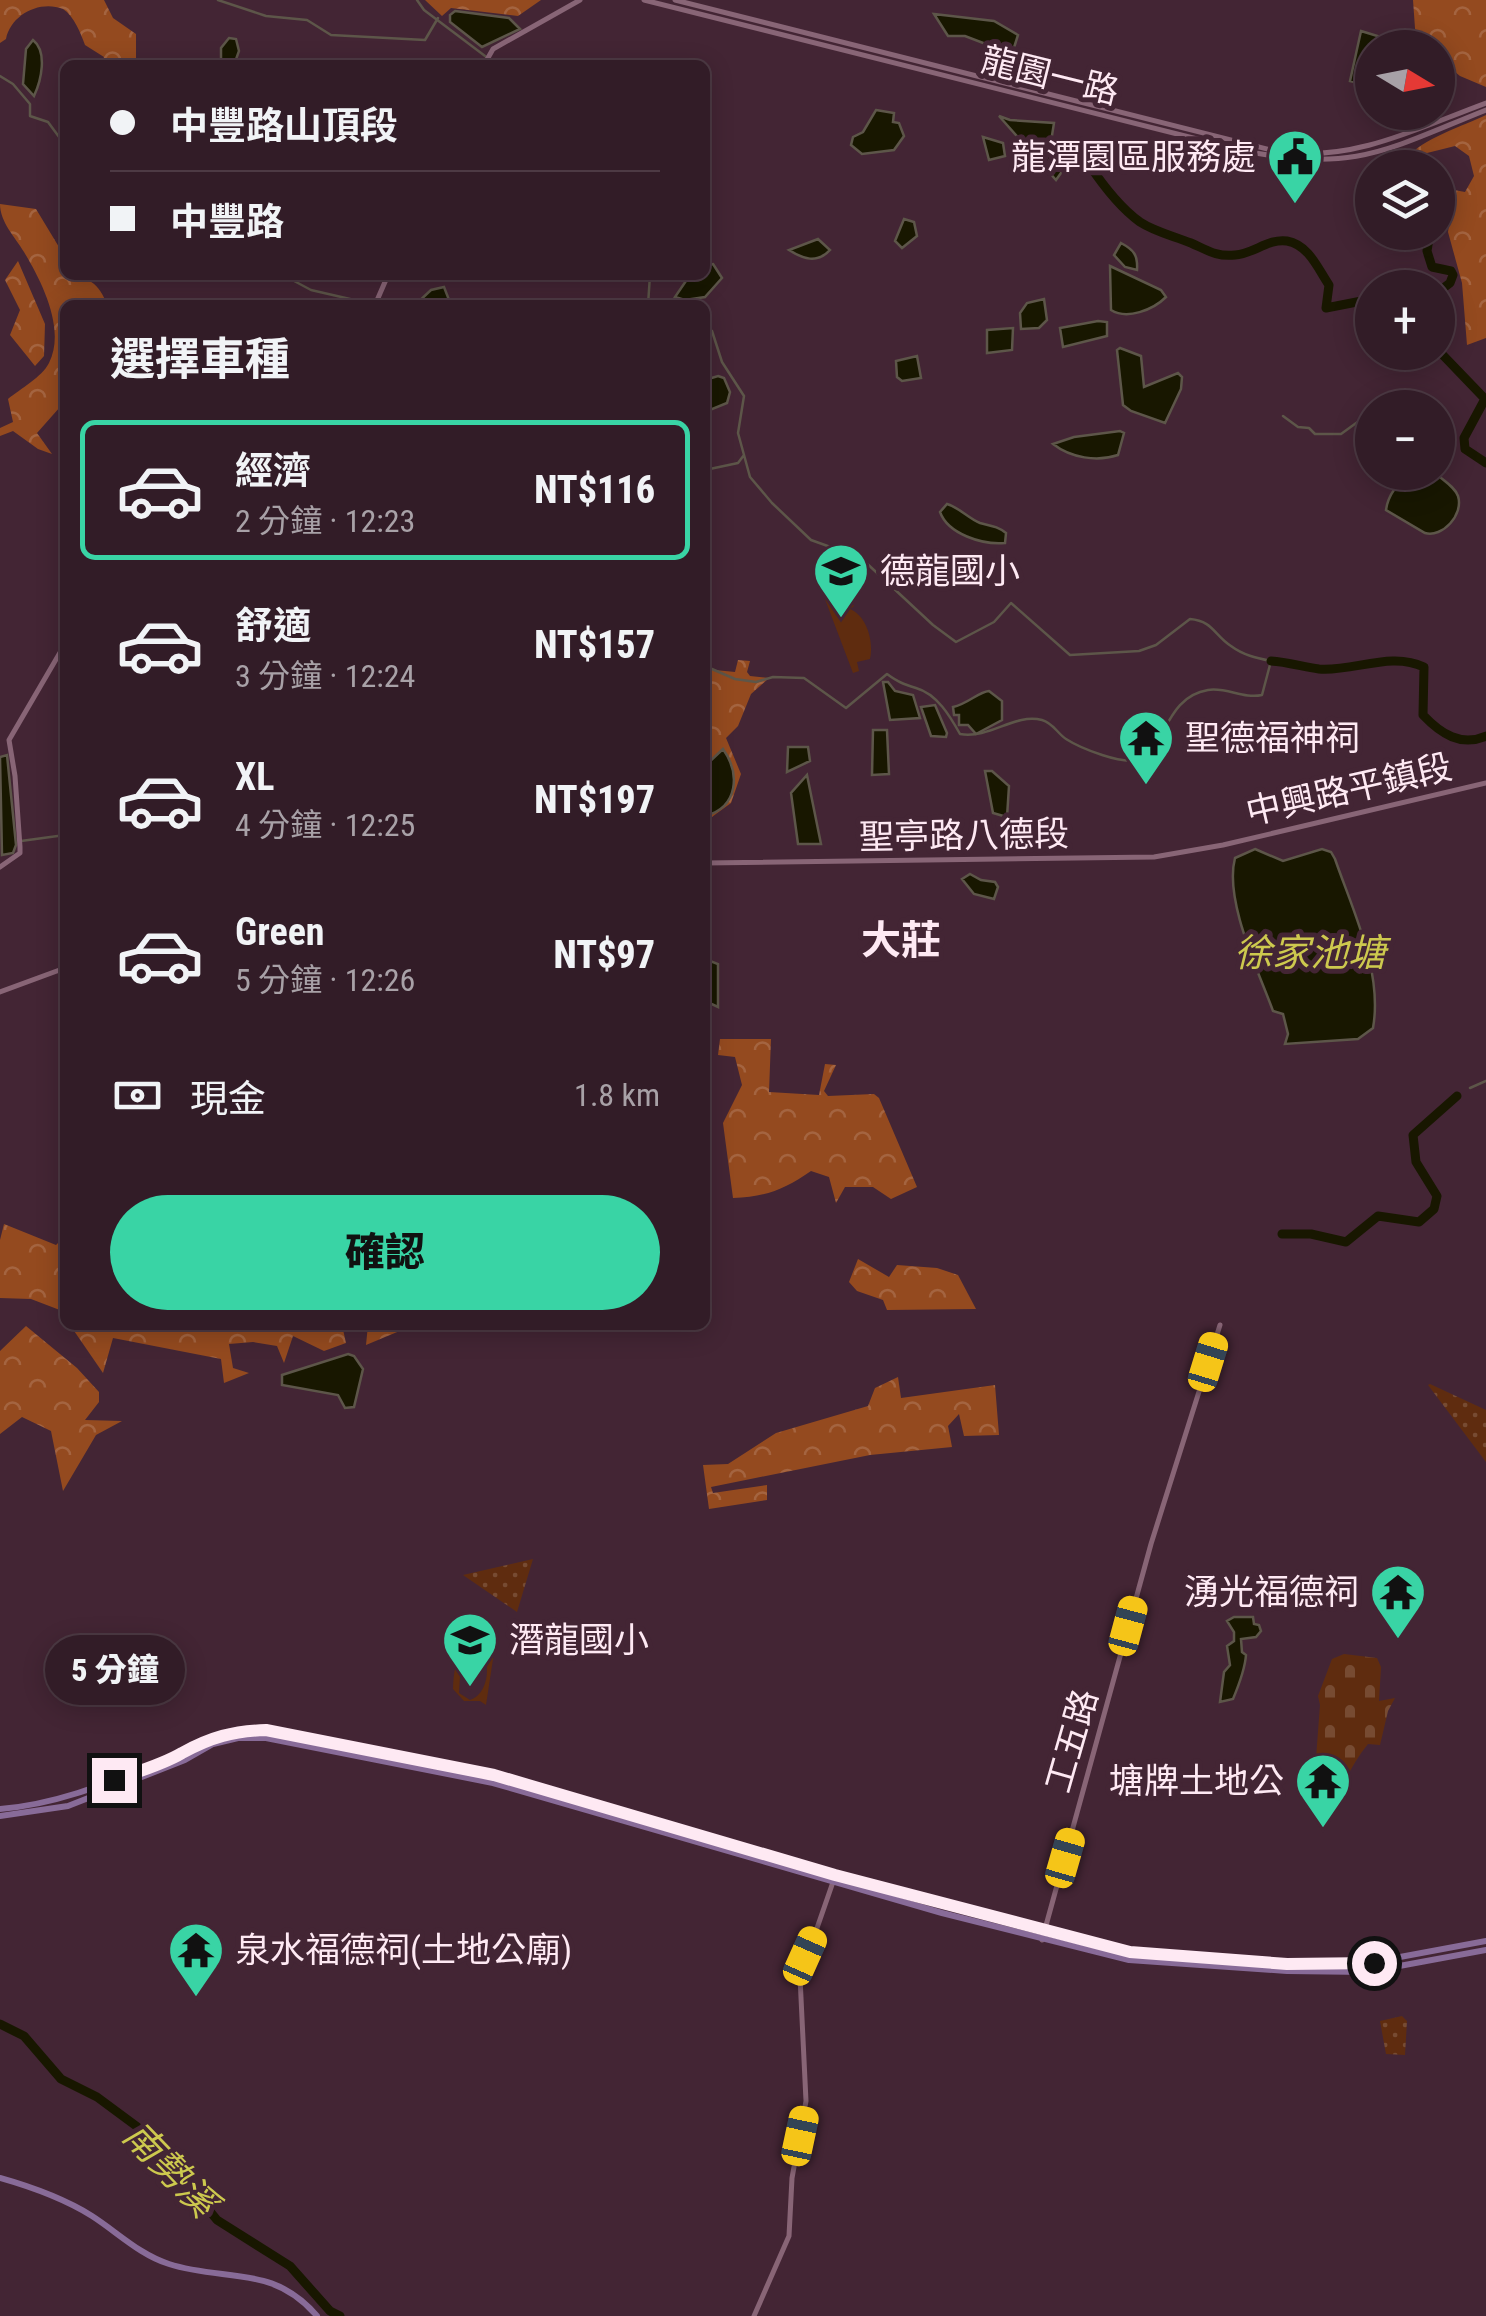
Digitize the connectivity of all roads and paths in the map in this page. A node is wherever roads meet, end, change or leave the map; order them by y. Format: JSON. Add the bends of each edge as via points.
{"nodes":[{"id":1,"x":580,"y":0,"type":"edge"},
{"id":2,"x":644,"y":0,"type":"edge"},
{"id":3,"x":674,"y":0,"type":"edge"},
{"id":4,"x":486,"y":60,"type":"edge"},
{"id":5,"x":1486,"y":106,"type":"edge"},
{"id":6,"x":1455,"y":119,"type":"edge"},
{"id":7,"x":1423,"y":130,"type":"edge"},
{"id":8,"x":1428,"y":130,"type":"edge"},
{"id":9,"x":60,"y":652,"type":"edge"},
{"id":10,"x":1486,"y":783,"type":"edge"},
{"id":11,"x":1223,"y":845,"type":"joint"},
{"id":12,"x":710,"y":863,"type":"edge"},
{"id":13,"x":0,"y":867,"type":"edge"},
{"id":14,"x":60,"y":970,"type":"edge"},
{"id":15,"x":0,"y":992,"type":"edge"},
{"id":16,"x":1220,"y":1326,"type":"dead end"},
{"id":17,"x":0,"y":1812,"type":"edge"},
{"id":18,"x":833,"y":1882,"type":"junction"},
{"id":19,"x":1044,"y":1930,"type":"junction"},
{"id":20,"x":1042,"y":1940,"type":"junction"},
{"id":21,"x":1486,"y":1941,"type":"edge"},
{"id":22,"x":1486,"y":1950,"type":"edge"},
{"id":23,"x":1113,"y":1952,"type":"junction"},
{"id":24,"x":1303,"y":1968,"type":"junction"},
{"id":25,"x":0,"y":2178,"type":"edge"},
{"id":26,"x":316,"y":2316,"type":"edge"},
{"id":27,"x":754,"y":2316,"type":"edge"}],
"edges":[{"from":1,"to":4,"type":"street","via":[[504,42]]},
{"from":2,"to":8,"type":"street","name":"龍園一路","via":[[1291,160],[1372,154]]},
{"from":3,"to":7,"type":"street","name":"龍園一路","via":[[1283,152],[1367,148]]},
{"from":5,"to":6,"type":"street"},
{"from":9,"to":13,"type":"street","via":[[8,740],[20,853]]},
{"from":10,"to":11,"type":"street","name":"中興路平鎮段"},
{"from":11,"to":12,"type":"street","name":"聖亭路八德段","via":[[1110,858]]},
{"from":14,"to":15,"type":"street"},
{"from":16,"to":19,"type":"street","name":"工五路","via":[[1151,1544]]},
{"from":17,"to":18,"type":"main road","via":[[68,1806],[213,1744],[266,1738],[493,1783]]},
{"from":17,"to":19,"type":"main road","via":[[66,1798],[211,1737],[266,1730],[494,1775]]},
{"from":18,"to":20,"type":"main road"},
{"from":18,"to":27,"type":"street","via":[[800,1977],[806,2101],[789,2236]]},
{"from":19,"to":20,"type":"street","name":"工五路"},
{"from":19,"to":23,"type":"main road"},
{"from":20,"to":23,"type":"main road"},
{"from":21,"to":24,"type":"main road","via":[[1374,1963]]},
{"from":22,"to":24,"type":"main road","via":[[1367,1972]]},
{"from":23,"to":24,"type":"main road","via":[[1144,1961]]},
{"from":25,"to":26,"type":"main road","via":[[74,2205],[158,2260],[275,2284]]}]}
